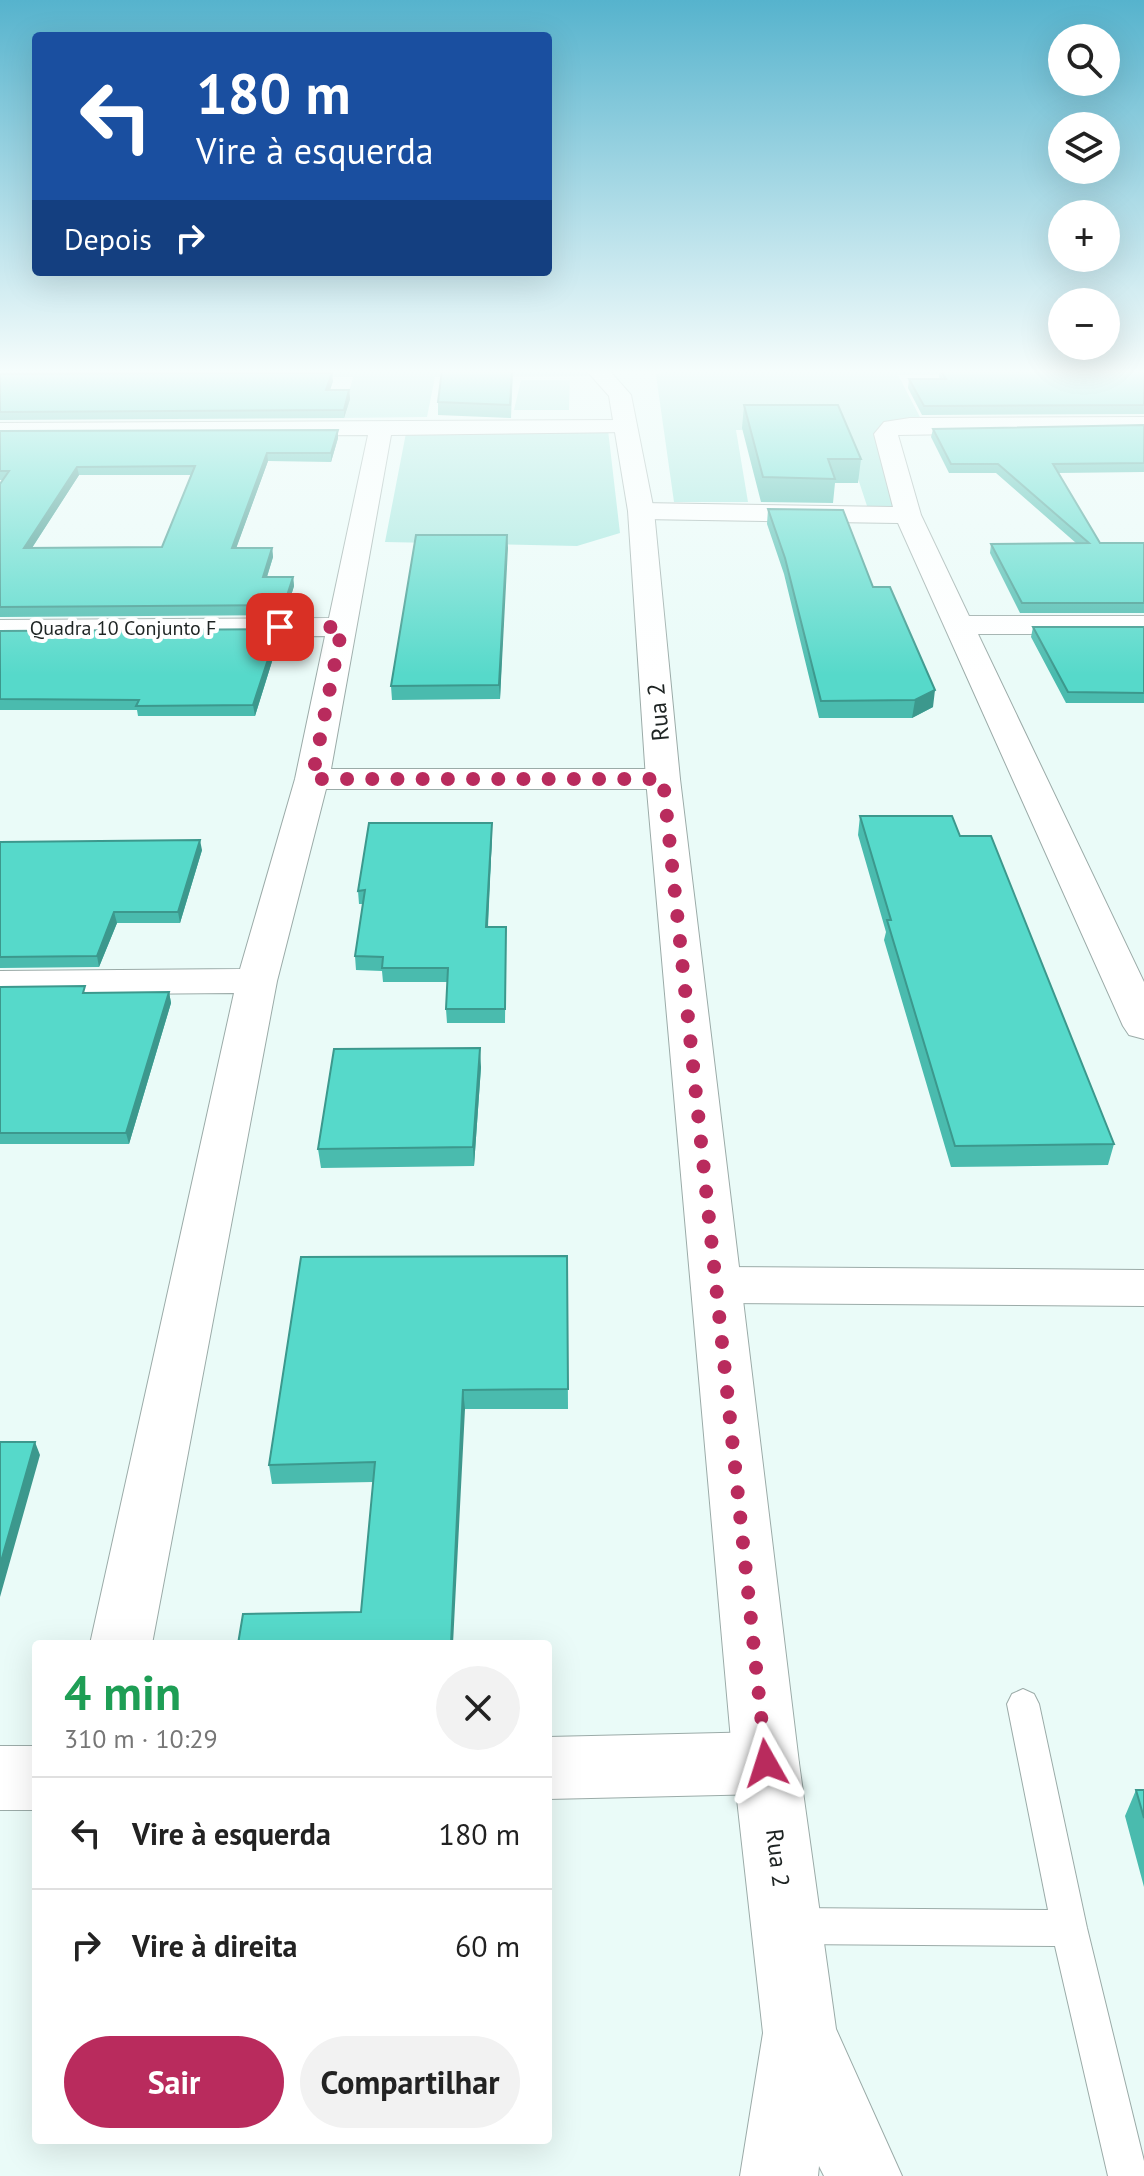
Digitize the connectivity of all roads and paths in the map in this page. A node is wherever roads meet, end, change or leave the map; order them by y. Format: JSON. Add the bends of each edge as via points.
{"nodes":[{"id":1,"x":375,"y":472,"type":"edge"},
{"id":2,"x":633,"y":472,"type":"edge"},
{"id":3,"x":896,"y":472,"type":"edge"},
{"id":4,"x":641,"y":511,"type":"junction"},
{"id":5,"x":908,"y":515,"type":"junction"},
{"id":6,"x":960,"y":625,"type":"junction"},
{"id":7,"x":1144,"y":625,"type":"edge"},
{"id":8,"x":342,"y":627,"type":"junction"},
{"id":9,"x":0,"y":629,"type":"edge"},
{"id":10,"x":312,"y":779,"type":"junction"},
{"id":11,"x":663,"y":779,"type":"junction"},
{"id":12,"x":257,"y":981,"type":"junction"},
{"id":13,"x":1135,"y":981,"type":"edge"},
{"id":14,"x":0,"y":983,"type":"edge"},
{"id":15,"x":1144,"y":1026,"type":"edge"},
{"id":16,"x":717,"y":1285,"type":"junction"},
{"id":17,"x":1144,"y":1288,"type":"edge"},
{"id":18,"x":122,"y":1640,"type":"edge"},
{"id":19,"x":1023,"y":1704,"type":"dead end"},
{"id":20,"x":766,"y":1763,"type":"junction"},
{"id":21,"x":552,"y":1768,"type":"edge"},
{"id":22,"x":0,"y":1778,"type":"edge"},
{"id":23,"x":32,"y":1778,"type":"edge"},
{"id":24,"x":787,"y":1926,"type":"junction"},
{"id":25,"x":1069,"y":1928,"type":"junction"},
{"id":26,"x":800,"y":2033,"type":"junction"},
{"id":27,"x":779,"y":2176,"type":"edge"},
{"id":28,"x":863,"y":2176,"type":"edge"},
{"id":29,"x":1128,"y":2176,"type":"edge"}],
"edges":[{"from":1,"to":8,"type":"street"},
{"from":2,"to":4,"type":"street","name":"Rua 2"},
{"from":3,"to":5,"type":"street"},
{"from":4,"to":5,"type":"street"},
{"from":4,"to":11,"type":"street","name":"Rua 2"},
{"from":5,"to":6,"type":"street"},
{"from":6,"to":7,"type":"street"},
{"from":6,"to":13,"type":"street"},
{"from":8,"to":9,"type":"street","name":"Quadra 10 Conjunto F"},
{"from":8,"to":10,"type":"street"},
{"from":10,"to":11,"type":"street"},
{"from":10,"to":12,"type":"street"},
{"from":11,"to":16,"type":"street","name":"Rua 2"},
{"from":12,"to":14,"type":"street"},
{"from":12,"to":18,"type":"street"},
{"from":13,"to":15,"type":"street"},
{"from":16,"to":17,"type":"street"},
{"from":16,"to":20,"type":"street","name":"Rua 2"},
{"from":19,"to":25,"type":"lane"},
{"from":20,"to":21,"type":"street"},
{"from":20,"to":24,"type":"street","name":"Rua 2"},
{"from":22,"to":23,"type":"street"},
{"from":24,"to":25,"type":"lane"},
{"from":24,"to":26,"type":"street","name":"Rua 2"},
{"from":25,"to":29,"type":"lane"},
{"from":26,"to":27,"type":"street"},
{"from":26,"to":28,"type":"street"}]}
